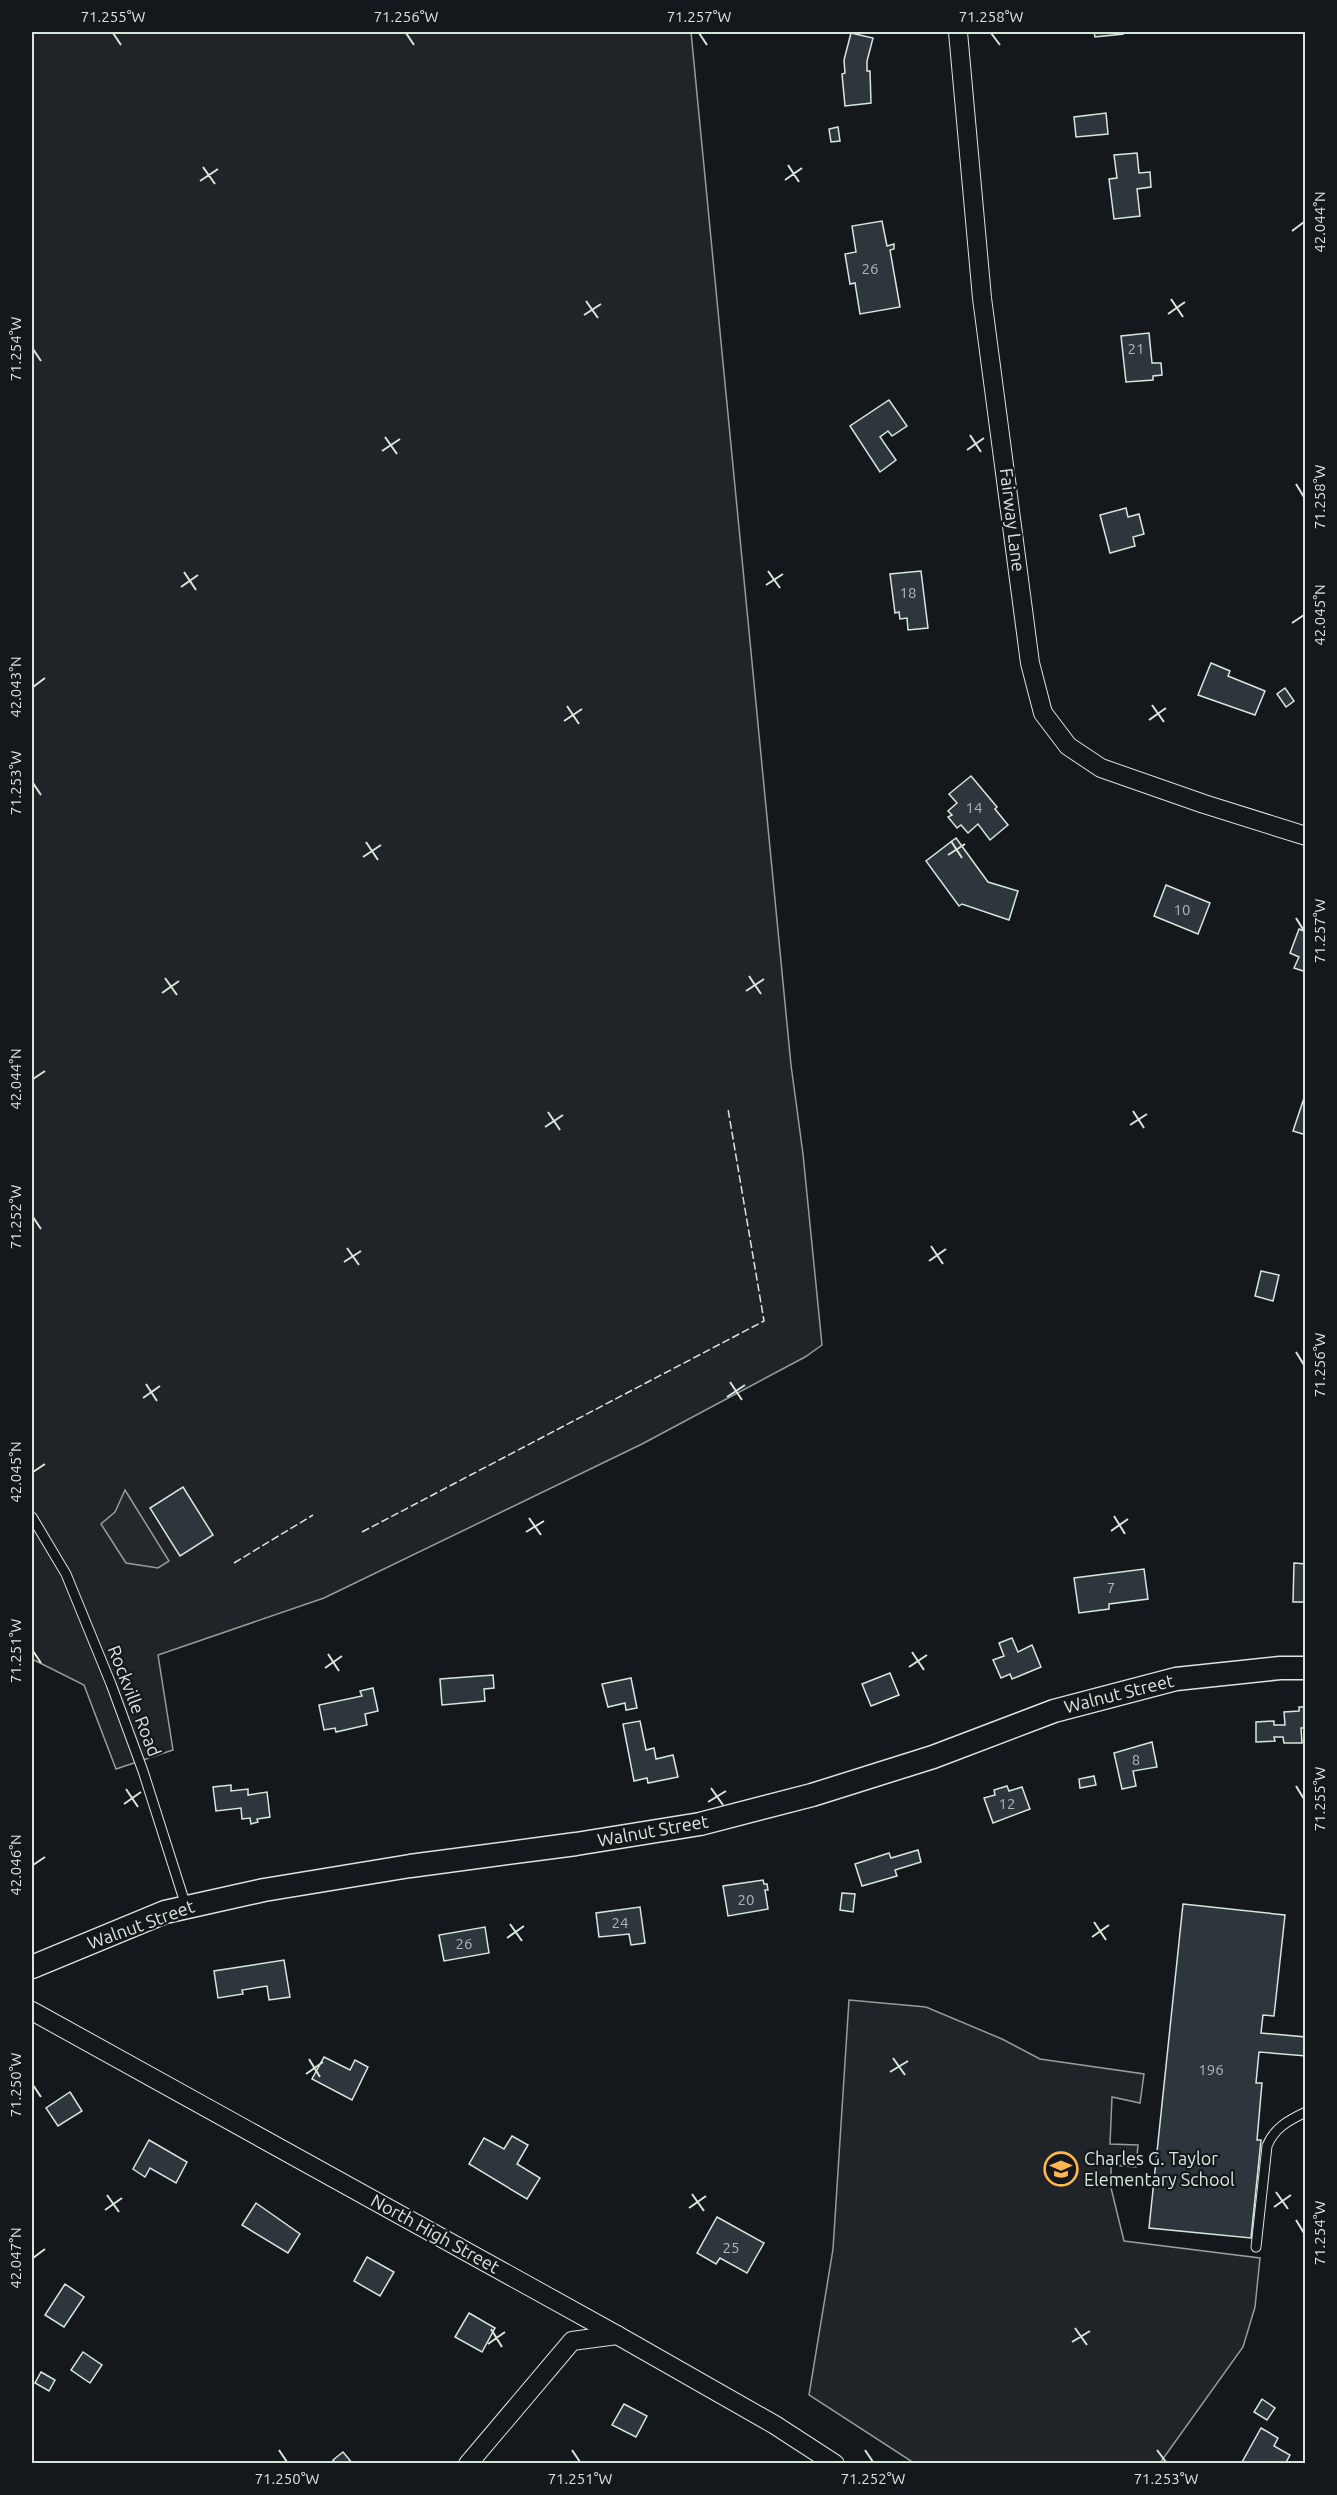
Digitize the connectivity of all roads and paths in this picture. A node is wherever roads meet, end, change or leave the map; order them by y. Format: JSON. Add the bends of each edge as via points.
{"nodes":[{"id":1,"x":958,"y":32,"type":"edge"},
{"id":2,"x":1305,"y":836,"type":"edge"},
{"id":3,"x":32,"y":1517,"type":"edge"},
{"id":4,"x":1305,"y":1668,"type":"edge"},
{"id":5,"x":186,"y":1906,"type":"junction"},
{"id":6,"x":32,"y":1967,"type":"edge"},
{"id":7,"x":32,"y":2011,"type":"edge"},
{"id":8,"x":1305,"y":2112,"type":"edge"},
{"id":9,"x":1256,"y":2247,"type":"dead end"},
{"id":10,"x":617,"y":2335,"type":"junction"},
{"id":11,"x":468,"y":2463,"type":"edge"},
{"id":12,"x":835,"y":2463,"type":"edge"}],
"edges":[{"from":1,"to":2,"type":"street","name":"Fairway Lane","via":[[982,298],[1029,663],[1043,713],[1068,746],[1101,768]]},
{"from":3,"to":5,"type":"lane","name":"Rockville Road","via":[[72,1588],[111,1684]]},
{"from":4,"to":5,"type":"street","name":"Walnut Street","via":[[1176,1679],[1054,1710],[933,1757],[812,1795],[700,1824],[382,1871]]},
{"from":5,"to":6,"type":"street","name":"Walnut Street"},
{"from":7,"to":10,"type":"street","name":"North High Street"},
{"from":8,"to":9,"type":"lane","via":[[1279,2128],[1267,2146]]},
{"from":10,"to":11,"type":"street","via":[[572,2342]]},
{"from":10,"to":12,"type":"street","name":"North High Street"}]}
